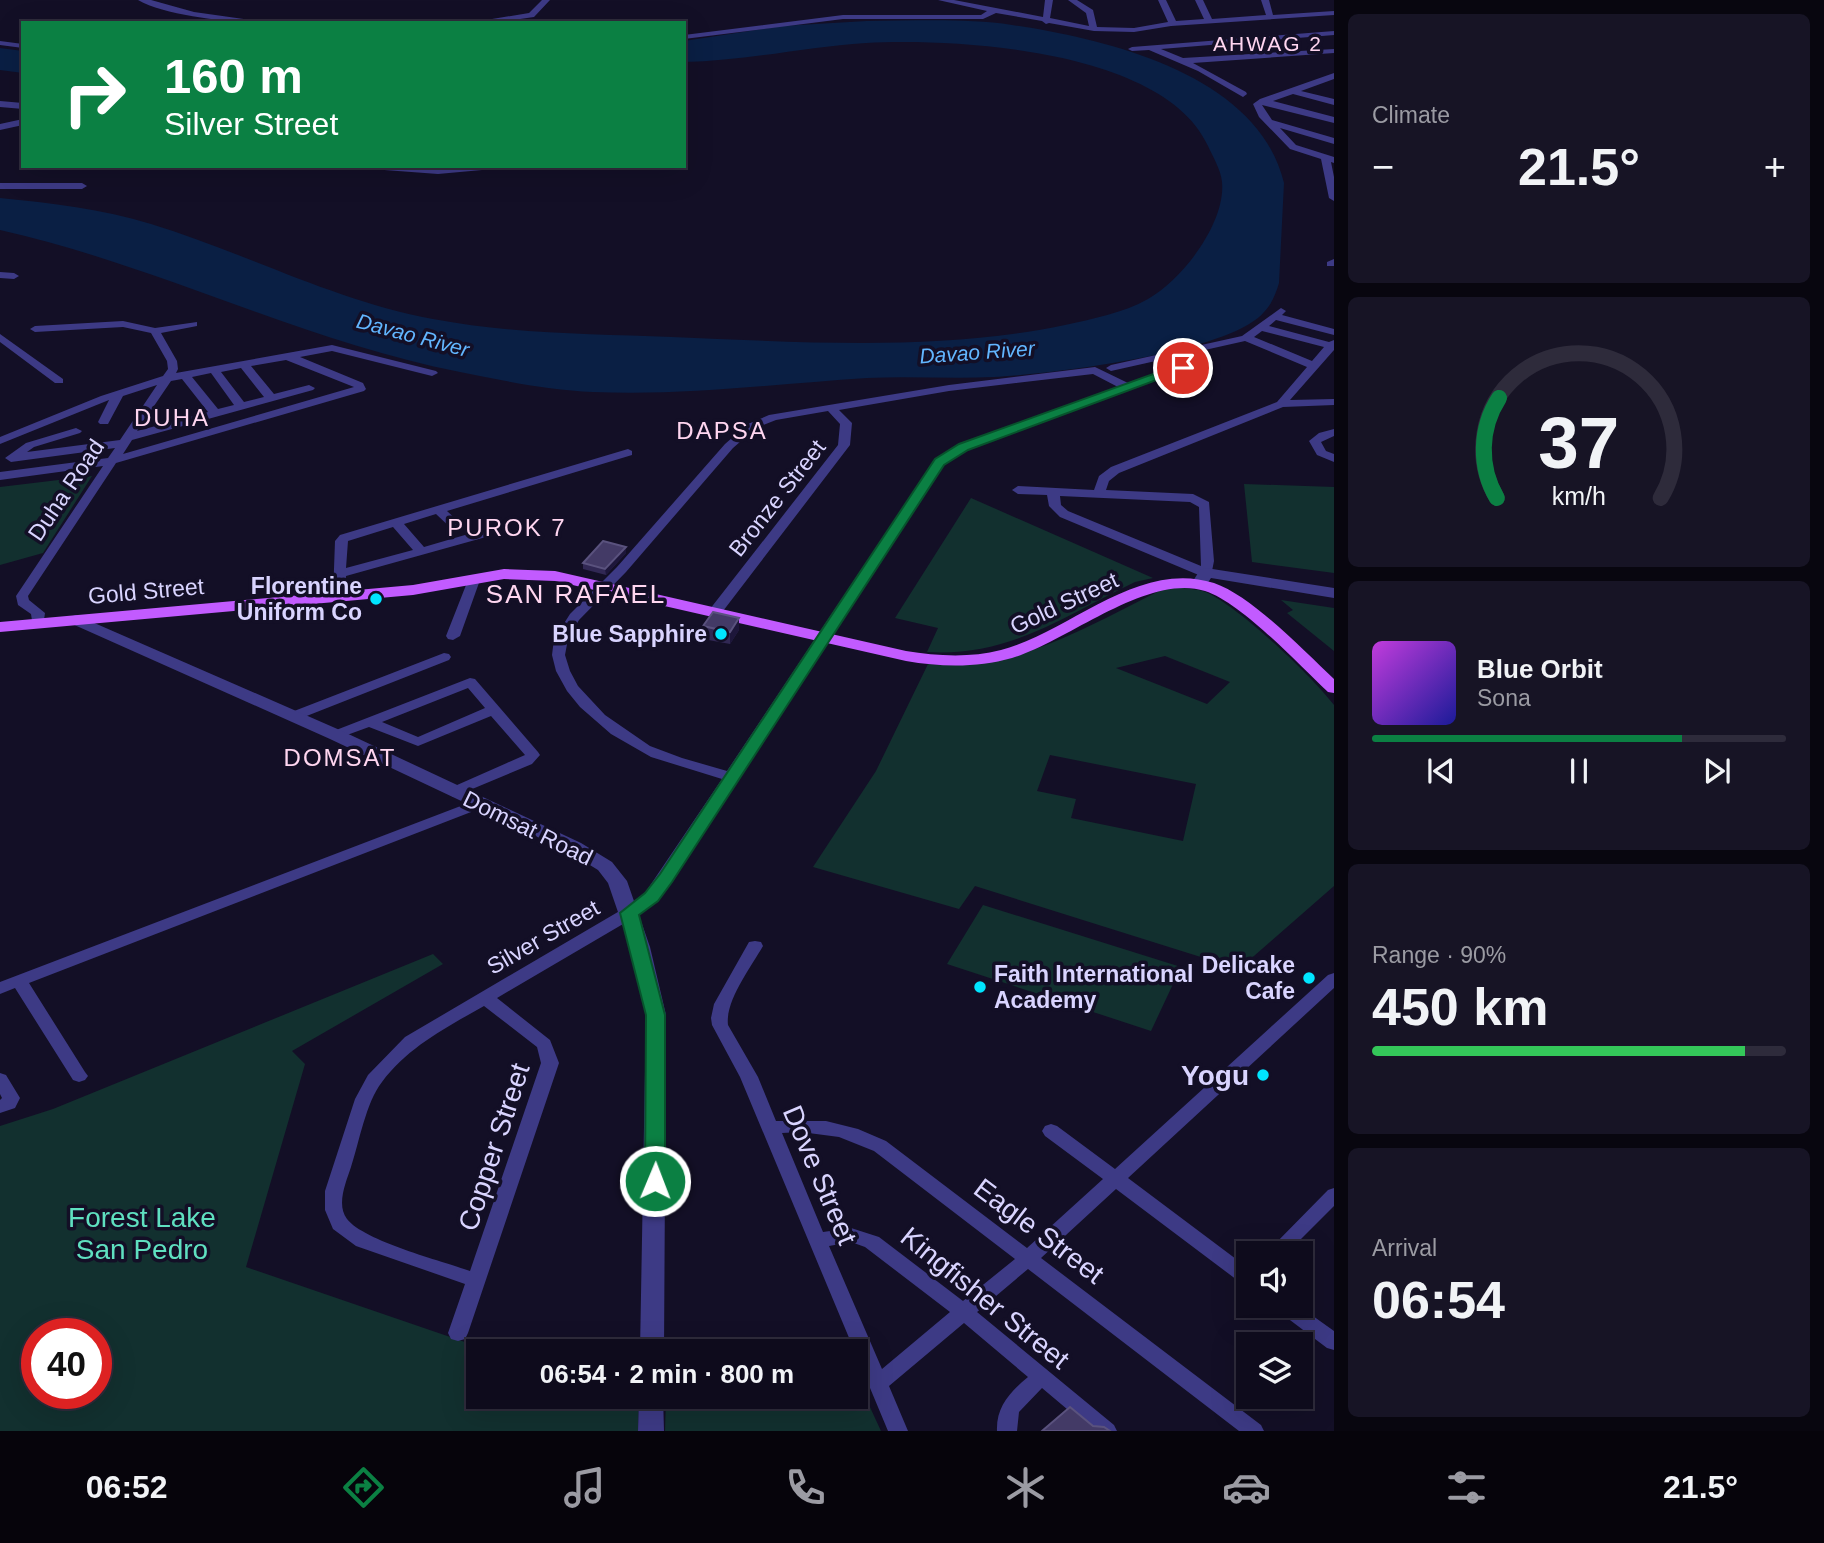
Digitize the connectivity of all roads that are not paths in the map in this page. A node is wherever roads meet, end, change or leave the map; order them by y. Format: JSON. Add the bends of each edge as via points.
{"nodes":[{"id":1,"x":142,"y":0,"type":"edge"},
{"id":2,"x":545,"y":0,"type":"edge"},
{"id":3,"x":948,"y":0,"type":"edge"},
{"id":4,"x":1049,"y":0,"type":"edge"},
{"id":5,"x":1072,"y":0,"type":"edge"},
{"id":6,"x":1162,"y":0,"type":"edge"},
{"id":7,"x":1199,"y":0,"type":"edge"},
{"id":8,"x":1265,"y":0,"type":"edge"},
{"id":9,"x":1020,"y":5,"type":"dead end"},
{"id":10,"x":989,"y":7,"type":"edge"},
{"id":11,"x":1334,"y":13,"type":"edge"},
{"id":12,"x":1017,"y":15,"type":"junction"},
{"id":13,"x":1270,"y":17,"type":"junction"},
{"id":14,"x":252,"y":21,"type":"edge"},
{"id":15,"x":487,"y":21,"type":"edge"},
{"id":16,"x":1046,"y":22,"type":"junction"},
{"id":17,"x":1209,"y":22,"type":"junction"},
{"id":18,"x":1173,"y":24,"type":"junction"},
{"id":19,"x":1094,"y":29,"type":"junction"},
{"id":20,"x":1334,"y":33,"type":"edge"},
{"id":21,"x":686,"y":37,"type":"edge"},
{"id":22,"x":1238,"y":40,"type":"junction"},
{"id":23,"x":0,"y":43,"type":"edge"},
{"id":24,"x":21,"y":46,"type":"edge"},
{"id":25,"x":1148,"y":47,"type":"junction"},
{"id":26,"x":1132,"y":49,"type":"dead end"},
{"id":27,"x":1334,"y":51,"type":"edge"},
{"id":28,"x":1256,"y":57,"type":"junction"},
{"id":29,"x":1181,"y":61,"type":"junction"},
{"id":30,"x":1334,"y":76,"type":"edge"},
{"id":31,"x":1329,"y":82,"type":"edge"},
{"id":32,"x":1290,"y":90,"type":"junction"},
{"id":33,"x":1243,"y":94,"type":"dead end"},
{"id":34,"x":1263,"y":101,"type":"junction"},
{"id":35,"x":1334,"y":102,"type":"edge"},
{"id":36,"x":0,"y":104,"type":"edge"},
{"id":37,"x":21,"y":106,"type":"edge"},
{"id":38,"x":1334,"y":120,"type":"edge"},
{"id":39,"x":21,"y":122,"type":"edge"},
{"id":40,"x":1272,"y":123,"type":"junction"},
{"id":41,"x":0,"y":127,"type":"edge"},
{"id":42,"x":1334,"y":141,"type":"edge"},
{"id":43,"x":1330,"y":159,"type":"edge"},
{"id":44,"x":393,"y":168,"type":"edge"},
{"id":45,"x":475,"y":168,"type":"edge"},
{"id":46,"x":0,"y":186,"type":"edge"},
{"id":47,"x":82,"y":187,"type":"dead end"},
{"id":48,"x":1334,"y":198,"type":"edge"},
{"id":49,"x":0,"y":275,"type":"edge"},
{"id":50,"x":14,"y":276,"type":"dead end"},
{"id":51,"x":193,"y":324,"type":"dead end"},
{"id":52,"x":1261,"y":327,"type":"junction"},
{"id":53,"x":35,"y":329,"type":"dead end"},
{"id":54,"x":156,"y":331,"type":"junction"},
{"id":55,"x":1334,"y":332,"type":"edge"},
{"id":56,"x":0,"y":337,"type":"edge"},
{"id":57,"x":1246,"y":338,"type":"junction"},
{"id":58,"x":1333,"y":345,"type":"edge"},
{"id":59,"x":287,"y":356,"type":"junction"},
{"id":60,"x":1205,"y":363,"type":"dead end"},
{"id":61,"x":243,"y":364,"type":"junction"},
{"id":62,"x":1314,"y":366,"type":"junction"},
{"id":63,"x":1111,"y":368,"type":"dead end"},
{"id":64,"x":213,"y":369,"type":"junction"},
{"id":65,"x":432,"y":373,"type":"dead end"},
{"id":66,"x":185,"y":374,"type":"junction"},
{"id":67,"x":168,"y":378,"type":"junction"},
{"id":68,"x":59,"y":381,"type":"dead end"},
{"id":69,"x":1127,"y":387,"type":"junction"},
{"id":70,"x":309,"y":388,"type":"dead end"},
{"id":71,"x":118,"y":394,"type":"junction"},
{"id":72,"x":271,"y":398,"type":"junction"},
{"id":73,"x":1334,"y":401,"type":"edge"},
{"id":74,"x":1281,"y":404,"type":"junction"},
{"id":75,"x":242,"y":406,"type":"junction"},
{"id":76,"x":830,"y":407,"type":"junction"},
{"id":77,"x":215,"y":414,"type":"junction"},
{"id":78,"x":104,"y":422,"type":"dead end"},
{"id":79,"x":76,"y":431,"type":"dead end"},
{"id":80,"x":1334,"y":432,"type":"edge"},
{"id":81,"x":124,"y":440,"type":"junction"},
{"id":82,"x":0,"y":441,"type":"edge"},
{"id":83,"x":628,"y":453,"type":"dead end"},
{"id":84,"x":1334,"y":458,"type":"edge"},
{"id":85,"x":110,"y":461,"type":"junction"},
{"id":86,"x":5,"y":462,"type":"edge"},
{"id":87,"x":0,"y":475,"type":"edge"},
{"id":88,"x":1018,"y":490,"type":"dead end"},
{"id":89,"x":1053,"y":491,"type":"junction"},
{"id":90,"x":1099,"y":494,"type":"junction"},
{"id":91,"x":438,"y":510,"type":"junction"},
{"id":92,"x":395,"y":523,"type":"junction"},
{"id":93,"x":457,"y":527,"type":"dead end"},
{"id":94,"x":482,"y":534,"type":"dead end"},
{"id":95,"x":420,"y":550,"type":"junction"},
{"id":96,"x":340,"y":574,"type":"junction"},
{"id":97,"x":1203,"y":579,"type":"junction"},
{"id":98,"x":474,"y":580,"type":"junction"},
{"id":99,"x":606,"y":587,"type":"junction"},
{"id":100,"x":1334,"y":593,"type":"edge"},
{"id":101,"x":339,"y":596,"type":"junction"},
{"id":102,"x":715,"y":612,"type":"junction"},
{"id":103,"x":76,"y":620,"type":"junction"},
{"id":104,"x":38,"y":624,"type":"junction"},
{"id":105,"x":0,"y":627,"type":"edge"},
{"id":106,"x":453,"y":636,"type":"dead end"},
{"id":107,"x":822,"y":637,"type":"junction"},
{"id":108,"x":444,"y":657,"type":"dead end"},
{"id":109,"x":1334,"y":688,"type":"edge"},
{"id":110,"x":495,"y":709,"type":"junction"},
{"id":111,"x":294,"y":716,"type":"junction"},
{"id":112,"x":370,"y":722,"type":"junction"},
{"id":113,"x":336,"y":735,"type":"junction"},
{"id":114,"x":732,"y":777,"type":"junction"},
{"id":115,"x":453,"y":792,"type":"junction"},
{"id":116,"x":479,"y":804,"type":"junction"},
{"id":117,"x":629,"y":913,"type":"junction"},
{"id":118,"x":755,"y":946,"type":"dead end"},
{"id":119,"x":19,"y":981,"type":"junction"},
{"id":120,"x":0,"y":988,"type":"edge"},
{"id":121,"x":1330,"y":989,"type":"edge"},
{"id":122,"x":484,"y":997,"type":"junction"},
{"id":123,"x":79,"y":1076,"type":"dead end"},
{"id":124,"x":0,"y":1079,"type":"edge"},
{"id":125,"x":0,"y":1107,"type":"edge"},
{"id":126,"x":770,"y":1128,"type":"junction"},
{"id":127,"x":1051,"y":1131,"type":"dead end"},
{"id":128,"x":1116,"y":1180,"type":"junction"},
{"id":129,"x":1334,"y":1195,"type":"edge"},
{"id":130,"x":818,"y":1240,"type":"junction"},
{"id":131,"x":1287,"y":1241,"type":"edge"},
{"id":132,"x":1030,"y":1258,"type":"junction"},
{"id":133,"x":1236,"y":1269,"type":"edge"},
{"id":134,"x":477,"y":1281,"type":"junction"},
{"id":135,"x":965,"y":1313,"type":"junction"},
{"id":136,"x":1301,"y":1318,"type":"edge"},
{"id":137,"x":458,"y":1333,"type":"dead end"},
{"id":138,"x":652,"y":1339,"type":"edge"},
{"id":139,"x":1334,"y":1342,"type":"edge"},
{"id":140,"x":1040,"y":1378,"type":"junction"},
{"id":141,"x":877,"y":1384,"type":"junction"},
{"id":142,"x":651,"y":1409,"type":"edge"},
{"id":143,"x":651,"y":1431,"type":"edge"},
{"id":144,"x":898,"y":1431,"type":"edge"},
{"id":145,"x":1007,"y":1431,"type":"edge"},
{"id":146,"x":1107,"y":1431,"type":"edge"},
{"id":147,"x":1254,"y":1431,"type":"edge"}],
"edges":[{"from":1,"to":14,"type":"street","via":[[194,14]]},
{"from":2,"to":15,"type":"street","via":[[531,15]]},
{"from":3,"to":10,"type":"street"},
{"from":4,"to":16,"type":"street"},
{"from":5,"to":19,"type":"street","via":[[1090,12]]},
{"from":6,"to":18,"type":"street"},
{"from":7,"to":17,"type":"street"},
{"from":8,"to":13,"type":"street"},
{"from":9,"to":12,"type":"street"},
{"from":10,"to":12,"type":"street"},
{"from":10,"to":21,"type":"street","via":[[983,17],[815,19]]},
{"from":11,"to":13,"type":"street"},
{"from":12,"to":16,"type":"street"},
{"from":13,"to":17,"type":"street"},
{"from":16,"to":19,"type":"street"},
{"from":17,"to":18,"type":"street"},
{"from":18,"to":19,"type":"street","via":[[1134,30]]},
{"from":20,"to":22,"type":"street"},
{"from":22,"to":25,"type":"street"},
{"from":22,"to":28,"type":"street"},
{"from":23,"to":24,"type":"street"},
{"from":25,"to":26,"type":"street"},
{"from":25,"to":29,"type":"street"},
{"from":27,"to":28,"type":"street"},
{"from":28,"to":29,"type":"street"},
{"from":29,"to":33,"type":"street"},
{"from":30,"to":31,"type":"street"},
{"from":31,"to":32,"type":"street"},
{"from":32,"to":34,"type":"street"},
{"from":32,"to":35,"type":"street"},
{"from":34,"to":38,"type":"street"},
{"from":34,"to":40,"type":"street","via":[[1257,106]]},
{"from":36,"to":37,"type":"street"},
{"from":39,"to":41,"type":"street"},
{"from":40,"to":42,"type":"street"},
{"from":40,"to":43,"type":"street","via":[[1297,150]]},
{"from":43,"to":48,"type":"street"},
{"from":44,"to":45,"type":"street","via":[[438,172]]},
{"from":46,"to":47,"type":"street"},
{"from":49,"to":50,"type":"street"},
{"from":51,"to":54,"type":"street"},
{"from":52,"to":55,"type":"street","via":[[1278,314]]},
{"from":52,"to":57,"type":"street"},
{"from":52,"to":58,"type":"street"},
{"from":53,"to":54,"type":"street","via":[[123,324]]},
{"from":54,"to":67,"type":"street","via":[[173,363]]},
{"from":56,"to":68,"type":"street"},
{"from":57,"to":62,"type":"street"},
{"from":57,"to":63,"type":"street"},
{"from":58,"to":62,"type":"street"},
{"from":59,"to":61,"type":"street"},
{"from":59,"to":65,"type":"street","via":[[340,348]]},
{"from":59,"to":85,"type":"street","via":[[360,389]]},
{"from":60,"to":69,"type":"street","name":"Silver Street"},
{"from":61,"to":64,"type":"street"},
{"from":61,"to":72,"type":"street"},
{"from":62,"to":74,"type":"street"},
{"from":64,"to":66,"type":"street"},
{"from":64,"to":75,"type":"street"},
{"from":66,"to":67,"type":"street"},
{"from":66,"to":77,"type":"street"},
{"from":67,"to":71,"type":"street"},
{"from":67,"to":81,"type":"street","name":"Duha Road"},
{"from":69,"to":76,"type":"street","via":[[1095,370]]},
{"from":69,"to":107,"type":"street","name":"Silver Street","via":[[946,456]]},
{"from":70,"to":72,"type":"street"},
{"from":71,"to":78,"type":"street"},
{"from":71,"to":82,"type":"street"},
{"from":72,"to":75,"type":"street"},
{"from":73,"to":74,"type":"street"},
{"from":74,"to":90,"type":"street","via":[[1115,470],[1103,479]]},
{"from":75,"to":77,"type":"street"},
{"from":76,"to":99,"type":"street","via":[[761,421],[739,436]]},
{"from":76,"to":102,"type":"street","name":"Bronze Street","via":[[846,423],[844,445]]},
{"from":77,"to":81,"type":"street"},
{"from":79,"to":86,"type":"street","via":[[30,445]]},
{"from":80,"to":84,"type":"street","via":[[1315,441],[1321,453]]},
{"from":81,"to":85,"type":"street","name":"Duha Road"},
{"from":81,"to":86,"type":"street"},
{"from":83,"to":91,"type":"street"},
{"from":85,"to":87,"type":"street"},
{"from":85,"to":104,"type":"street","name":"Duha Road","via":[[22,596],[23,602],[38,612]]},
{"from":88,"to":89,"type":"street"},
{"from":89,"to":90,"type":"street"},
{"from":89,"to":97,"type":"street","via":[[1055,506],[1064,514]]},
{"from":90,"to":97,"type":"street","via":[[1200,500],[1205,505],[1208,555]]},
{"from":91,"to":92,"type":"street"},
{"from":91,"to":93,"type":"street"},
{"from":92,"to":95,"type":"street"},
{"from":92,"to":96,"type":"street","via":[[342,540]]},
{"from":94,"to":95,"type":"street"},
{"from":95,"to":96,"type":"street"},
{"from":96,"to":101,"type":"street"},
{"from":97,"to":100,"type":"street"},
{"from":97,"to":107,"type":"main road","name":"Gold Street","via":[[1156,585],[1036,643],[996,656],[924,659]]},
{"from":97,"to":109,"type":"main road"},
{"from":98,"to":99,"type":"main road","name":"Gold Street","via":[[528,573]]},
{"from":98,"to":101,"type":"main road","name":"Gold Street"},
{"from":98,"to":106,"type":"street"},
{"from":99,"to":102,"type":"main road","name":"Gold Street"},
{"from":99,"to":114,"type":"street","via":[[576,616],[560,641],[560,670],[568,684],[605,722],[644,749]]},
{"from":101,"to":103,"type":"main road","name":"Gold Street"},
{"from":102,"to":107,"type":"main road","name":"Gold Street"},
{"from":103,"to":104,"type":"main road","name":"Gold Street"},
{"from":103,"to":111,"type":"street","name":"Domsat Road"},
{"from":104,"to":105,"type":"main road","name":"Gold Street"},
{"from":107,"to":114,"type":"street","name":"Silver Street"},
{"from":108,"to":111,"type":"street"},
{"from":110,"to":112,"type":"street","via":[[418,742]]},
{"from":110,"to":112,"type":"street","via":[[470,682]]},
{"from":110,"to":115,"type":"street","via":[[533,757]]},
{"from":111,"to":113,"type":"street","name":"Domsat Road"},
{"from":112,"to":113,"type":"street"},
{"from":113,"to":115,"type":"street","name":"Domsat Road"},
{"from":114,"to":117,"type":"street","name":"Silver Street","via":[[666,878]]},
{"from":115,"to":116,"type":"street","name":"Domsat Road"},
{"from":116,"to":117,"type":"street","name":"Domsat Road","via":[[605,866],[617,881]]},
{"from":116,"to":119,"type":"street"},
{"from":117,"to":122,"type":"street","name":"Silver Street"},
{"from":117,"to":138,"type":"street","name":"Domsat Road","via":[[647,973],[657,1030]]},
{"from":118,"to":126,"type":"street","name":"Dove Street","via":[[722,1004],[719,1018]]},
{"from":119,"to":120,"type":"street"},
{"from":119,"to":123,"type":"street"},
{"from":121,"to":128,"type":"street"},
{"from":122,"to":134,"type":"street","name":"Copper Street","via":[[544,1044],[551,1063]]},
{"from":122,"to":134,"type":"street","via":[[411,1041],[374,1079],[334,1200],[340,1224],[363,1241]]},
{"from":124,"to":125,"type":"street","via":[[11,1098]]},
{"from":126,"to":130,"type":"street","name":"Dove Street"},
{"from":126,"to":132,"type":"street","name":"Eagle Street","via":[[820,1124],[880,1146]]},
{"from":127,"to":128,"type":"street"},
{"from":128,"to":132,"type":"street"},
{"from":128,"to":133,"type":"street"},
{"from":129,"to":131,"type":"street"},
{"from":130,"to":135,"type":"street","name":"Kingfisher Street","via":[[862,1237]]},
{"from":130,"to":141,"type":"street","name":"Dove Street"},
{"from":132,"to":135,"type":"street"},
{"from":132,"to":147,"type":"street","name":"Eagle Street"},
{"from":134,"to":137,"type":"street","name":"Copper Street"},
{"from":135,"to":140,"type":"street","name":"Kingfisher Street"},
{"from":135,"to":141,"type":"street"},
{"from":136,"to":139,"type":"street"},
{"from":140,"to":145,"type":"street","via":[[1007,1414]]},
{"from":140,"to":146,"type":"street","name":"Kingfisher Street"},
{"from":141,"to":144,"type":"street","name":"Dove Street"},
{"from":142,"to":143,"type":"street"}]}
